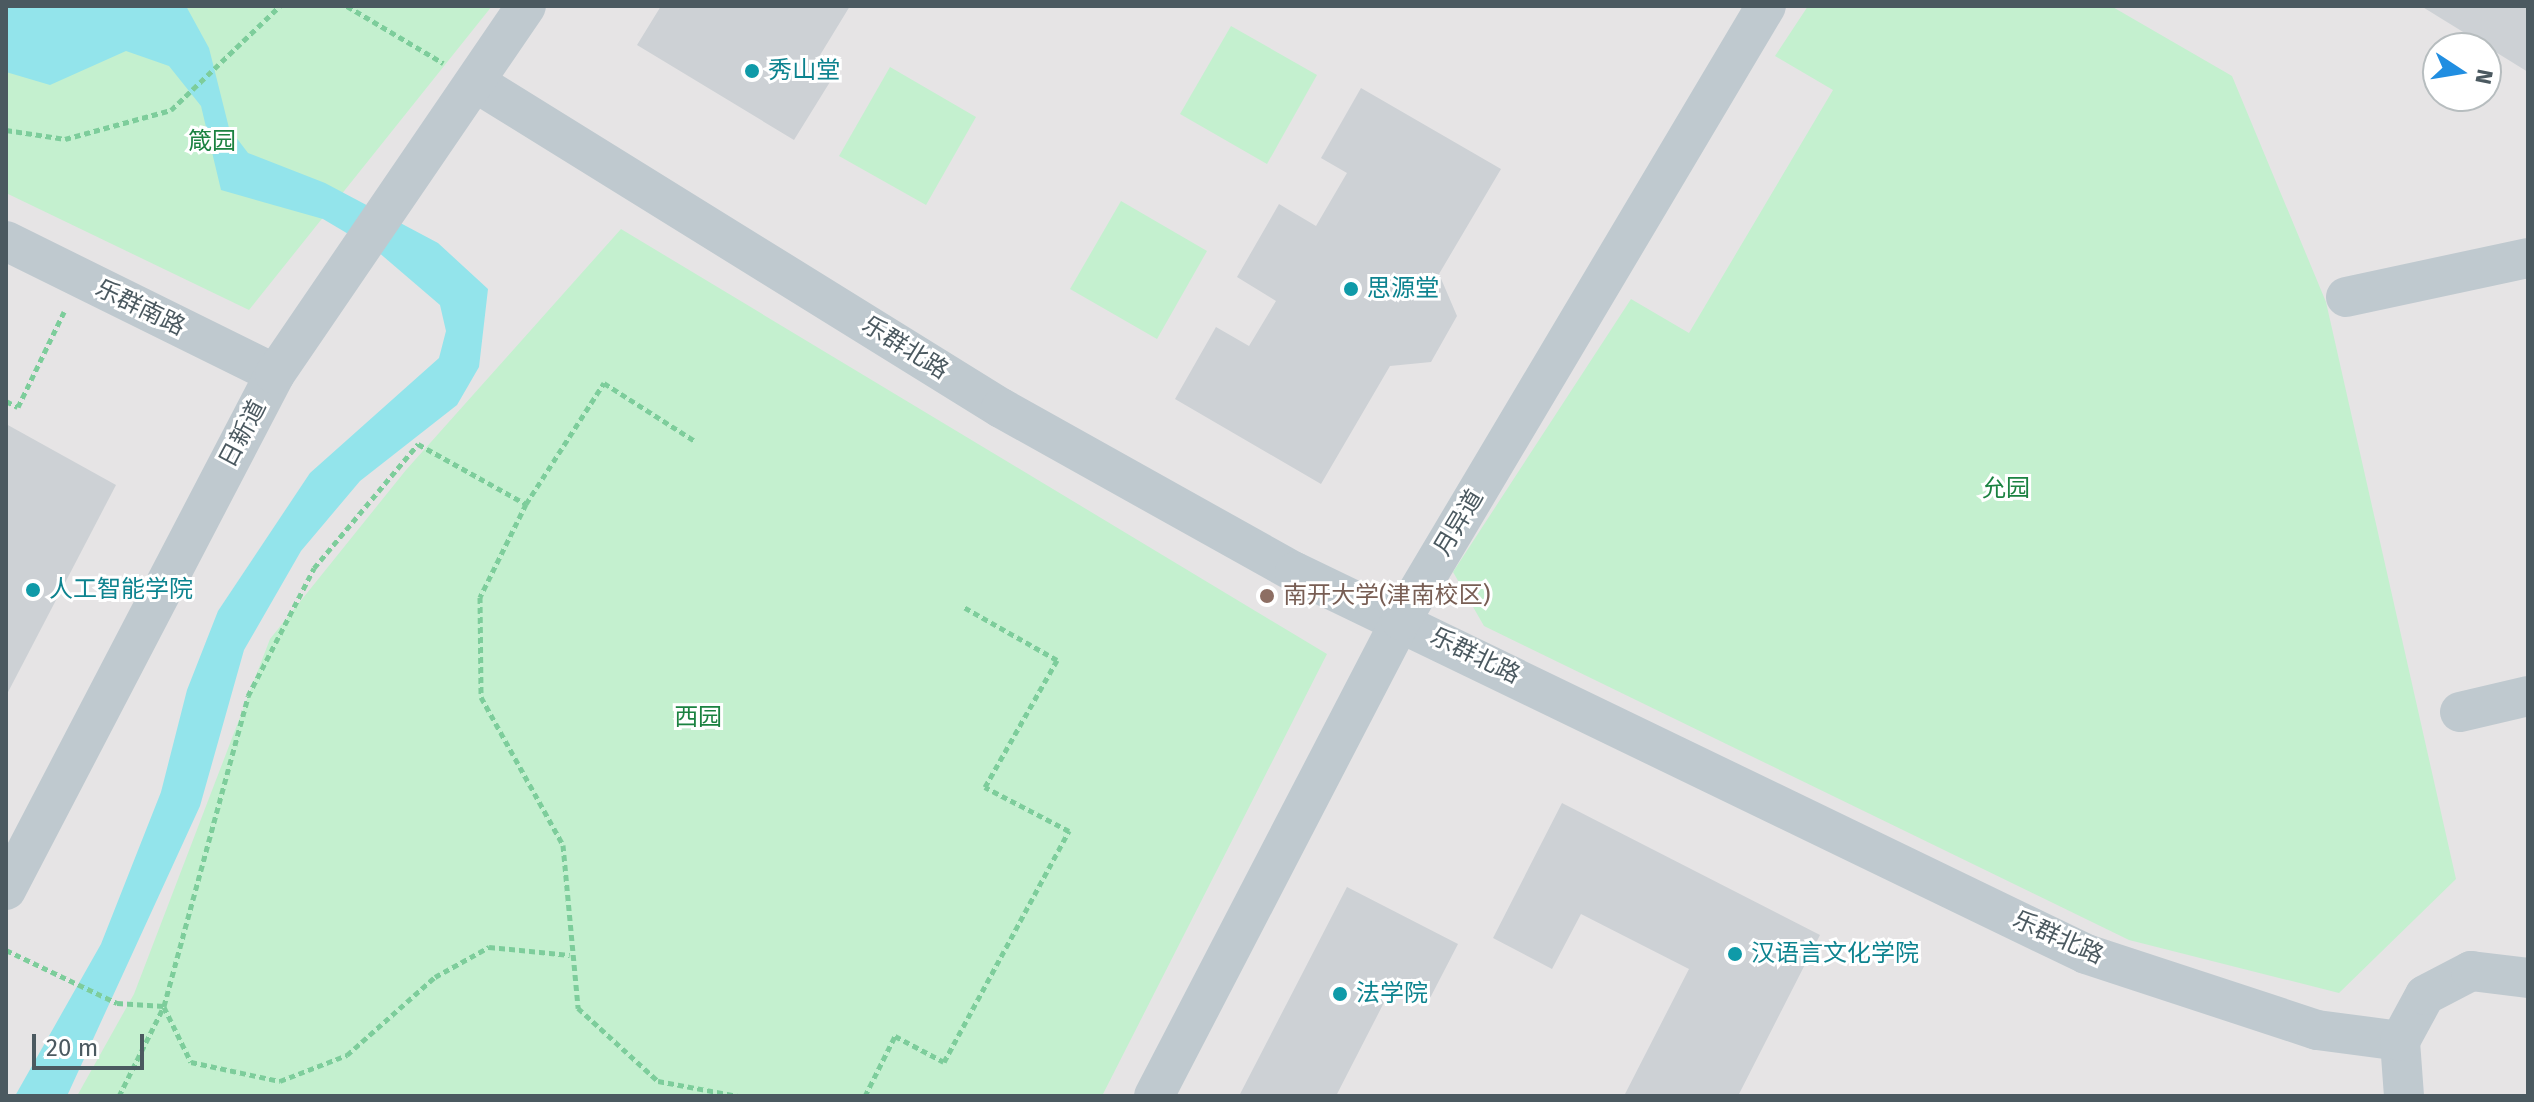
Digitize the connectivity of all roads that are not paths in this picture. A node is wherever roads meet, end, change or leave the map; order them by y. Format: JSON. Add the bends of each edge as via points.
{"nodes":[{"id":1,"x":526,"y":6,"type":"edge"},
{"id":2,"x":1766,"y":6,"type":"edge"},
{"id":3,"x":478,"y":84,"type":"junction"},
{"id":4,"x":6,"y":241,"type":"edge"},
{"id":5,"x":2528,"y":258,"type":"edge"},
{"id":6,"x":2346,"y":297,"type":"dead end"},
{"id":7,"x":275,"y":374,"type":"junction"},
{"id":8,"x":1401,"y":620,"type":"junction"},
{"id":9,"x":2528,"y":696,"type":"edge"},
{"id":10,"x":2460,"y":712,"type":"dead end"},
{"id":11,"x":6,"y":890,"type":"edge"},
{"id":12,"x":2528,"y":978,"type":"edge"},
{"id":13,"x":2400,"y":1041,"type":"junction"},
{"id":14,"x":1154,"y":1096,"type":"edge"},
{"id":15,"x":2404,"y":1096,"type":"edge"}],
"edges":[{"from":1,"to":3,"type":"street","name":"日新道"},
{"from":2,"to":8,"type":"street","name":"月异道"},
{"from":3,"to":7,"type":"street","name":"日新道"},
{"from":3,"to":8,"type":"street","name":"乐群北路","via":[[1001,408],[1295,572]]},
{"from":4,"to":7,"type":"street","name":"乐群南路"},
{"from":5,"to":6,"type":"street"},
{"from":7,"to":11,"type":"street","name":"日新道"},
{"from":8,"to":13,"type":"street","name":"乐群北路","via":[[2086,954],[2317,1030]]},
{"from":8,"to":14,"type":"street","name":"月异道"},
{"from":9,"to":10,"type":"street"},
{"from":12,"to":13,"type":"street","via":[[2497,969],[2446,980],[2425,995]]},
{"from":13,"to":15,"type":"street"}]}
